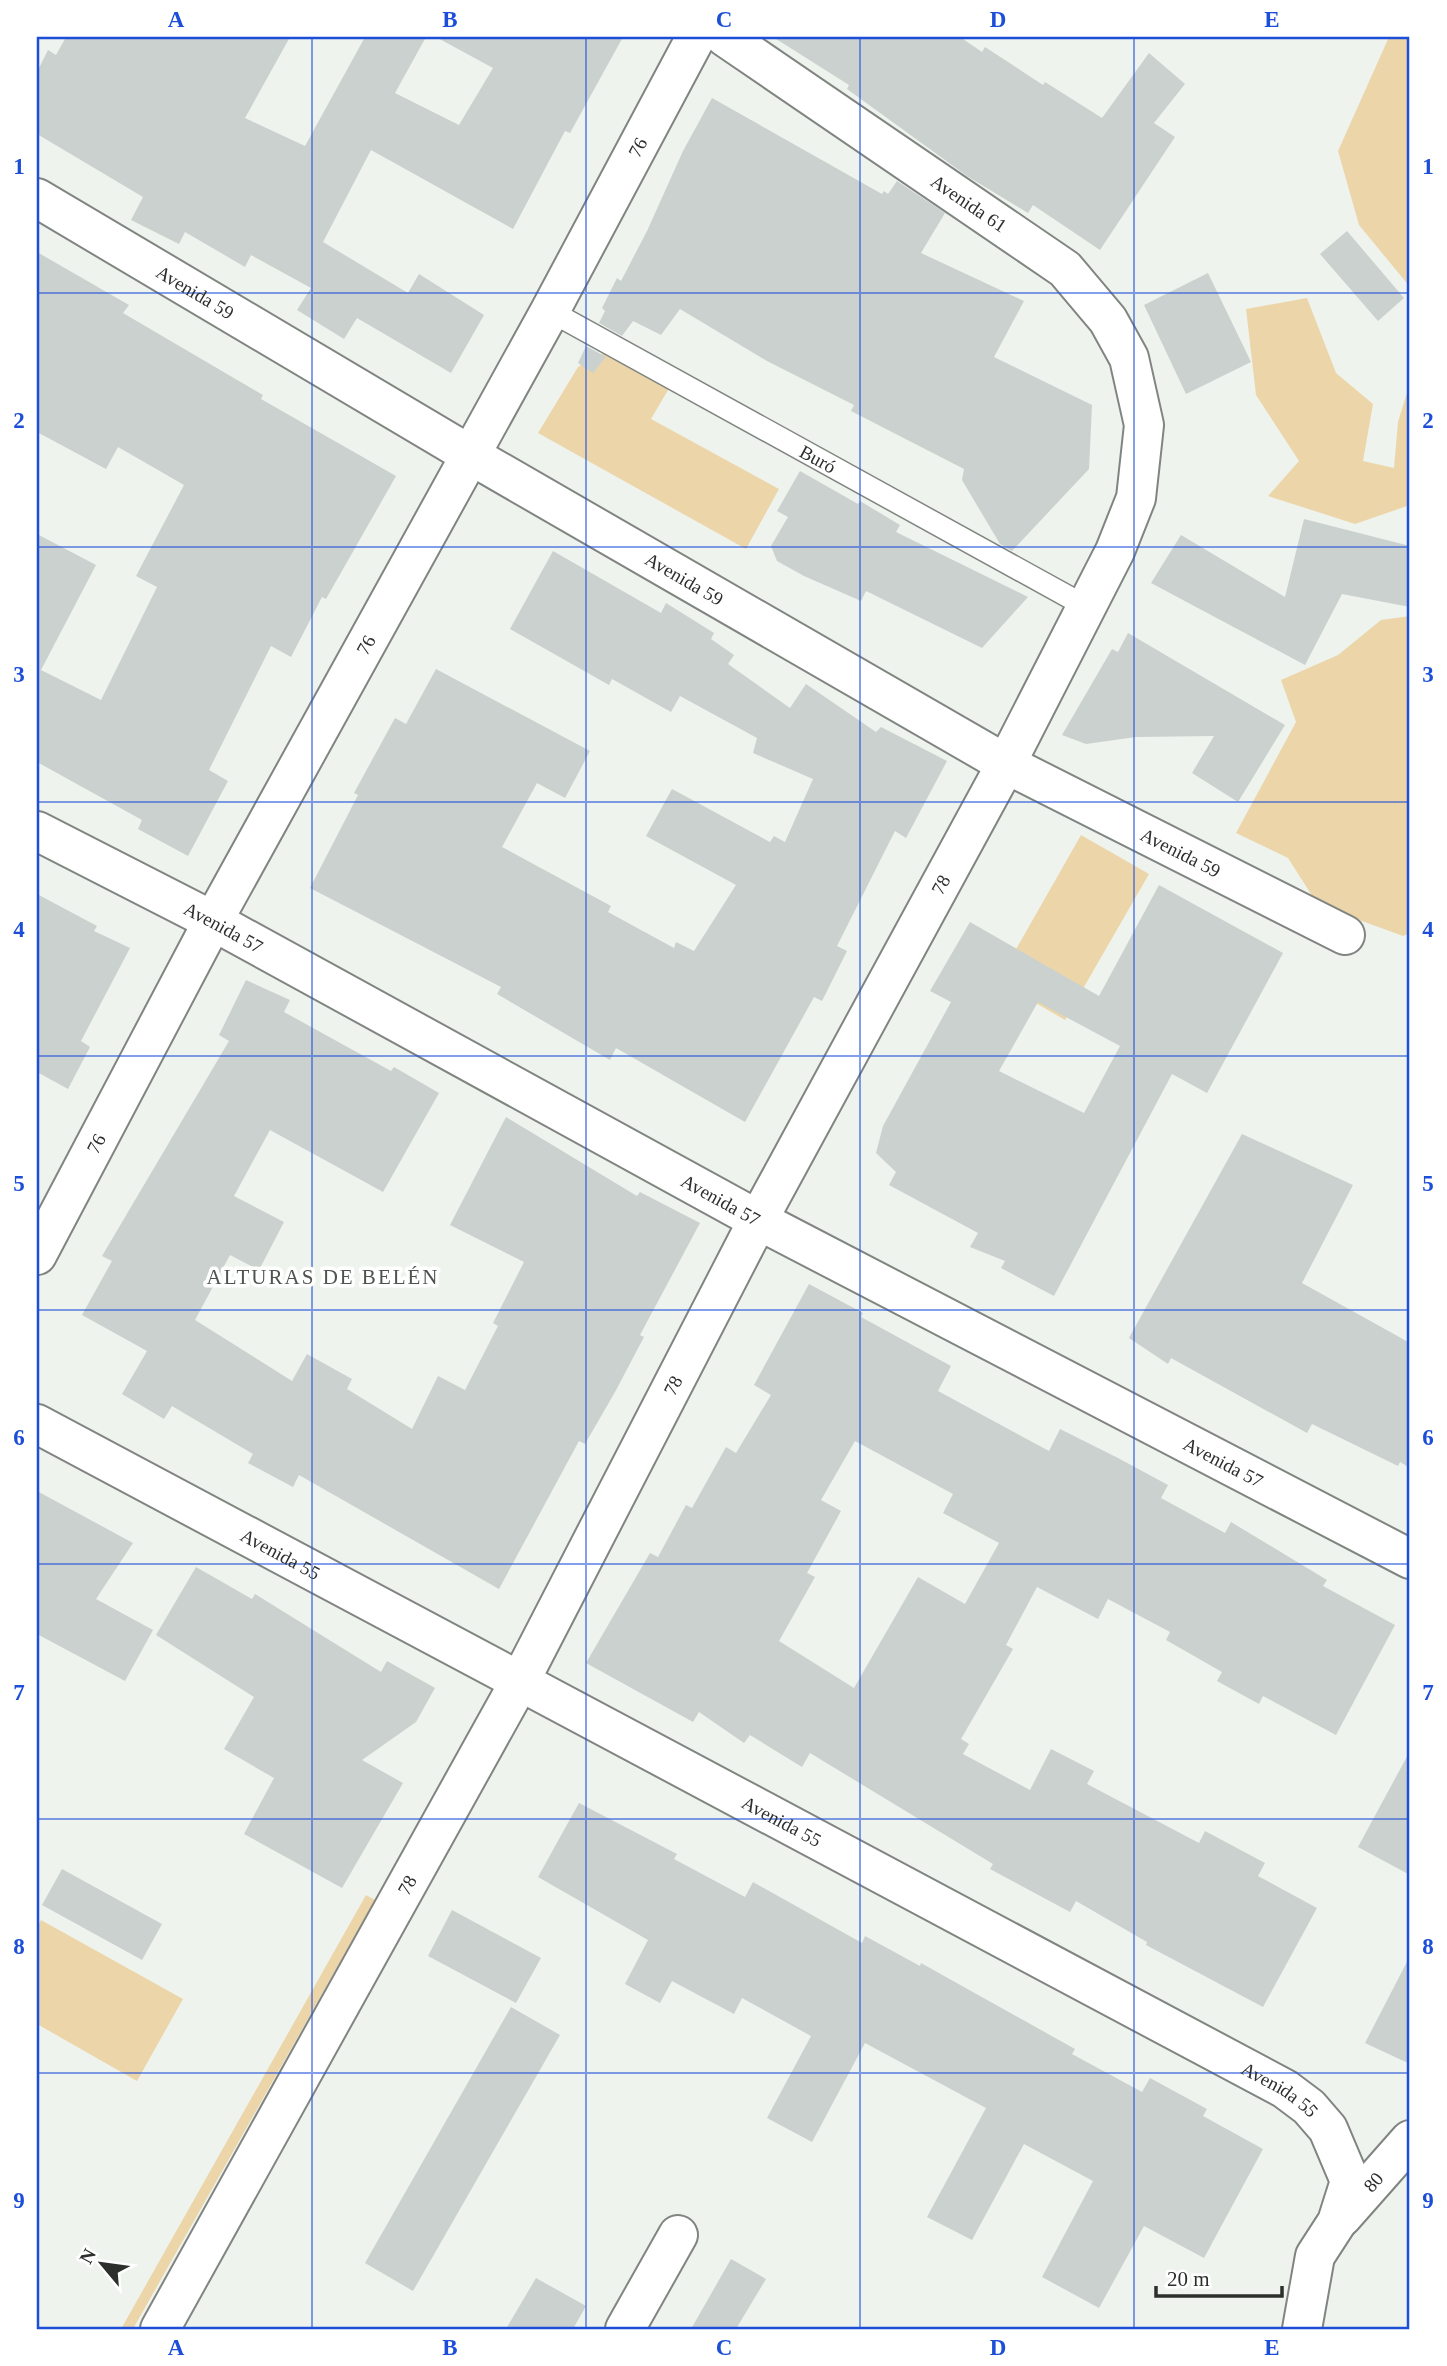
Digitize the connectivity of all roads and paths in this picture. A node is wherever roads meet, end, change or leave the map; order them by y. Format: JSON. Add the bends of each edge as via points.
{"nodes":[{"id":1,"x":696,"y":37,"type":"edge"},
{"id":2,"x":725,"y":37,"type":"edge"},
{"id":3,"x":37,"y":198,"type":"edge"},
{"id":4,"x":550,"y":312,"type":"junction"},
{"id":5,"x":1144,"y":425,"type":"joint"},
{"id":6,"x":470,"y":454,"type":"junction"},
{"id":7,"x":1087,"y":607,"type":"junction"},
{"id":8,"x":1006,"y":764,"type":"junction"},
{"id":9,"x":37,"y":831,"type":"edge"},
{"id":10,"x":213,"y":921,"type":"junction"},
{"id":11,"x":1345,"y":935,"type":"dead end"},
{"id":12,"x":758,"y":1220,"type":"junction"},
{"id":13,"x":37,"y":1255,"type":"edge"},
{"id":14,"x":37,"y":1424,"type":"edge"},
{"id":15,"x":1410,"y":1559,"type":"edge"},
{"id":16,"x":520,"y":1681,"type":"junction"},
{"id":17,"x":1410,"y":2140,"type":"edge"},
{"id":18,"x":1337,"y":2222,"type":"junction"},
{"id":19,"x":678,"y":2235,"type":"dead end"},
{"id":20,"x":160,"y":2329,"type":"edge"},
{"id":21,"x":625,"y":2329,"type":"edge"},
{"id":22,"x":1302,"y":2329,"type":"edge"}],
"edges":[{"from":1,"to":4,"type":"street","name":"76"},
{"from":2,"to":5,"type":"street","name":"Avenida 61","via":[[1065,269],[1108,320],[1129,358]]},
{"from":3,"to":6,"type":"street","name":"Avenida 59"},
{"from":4,"to":6,"type":"street","name":"76"},
{"from":4,"to":7,"type":"lane","name":"Buró"},
{"from":5,"to":7,"type":"street","name":"78","via":[[1136,498]]},
{"from":6,"to":8,"type":"street","name":"Avenida 59"},
{"from":6,"to":10,"type":"street","name":"76"},
{"from":7,"to":8,"type":"street","name":"78"},
{"from":8,"to":11,"type":"street","name":"Avenida 59"},
{"from":8,"to":12,"type":"street","name":"78"},
{"from":9,"to":10,"type":"street","name":"Avenida 57"},
{"from":10,"to":12,"type":"street","name":"Avenida 57"},
{"from":10,"to":13,"type":"street","name":"76"},
{"from":12,"to":15,"type":"street","name":"Avenida 57"},
{"from":12,"to":16,"type":"street","name":"78"},
{"from":14,"to":16,"type":"street","name":"Avenida 55"},
{"from":16,"to":18,"type":"street","name":"Avenida 55","via":[[1285,2089],[1328,2129],[1340,2154],[1350,2181]]},
{"from":16,"to":20,"type":"street","name":"78"},
{"from":17,"to":18,"type":"street","name":"80"},
{"from":18,"to":22,"type":"street","name":"Avenida 55","via":[[1315,2256]]},
{"from":19,"to":21,"type":"street"}]}
